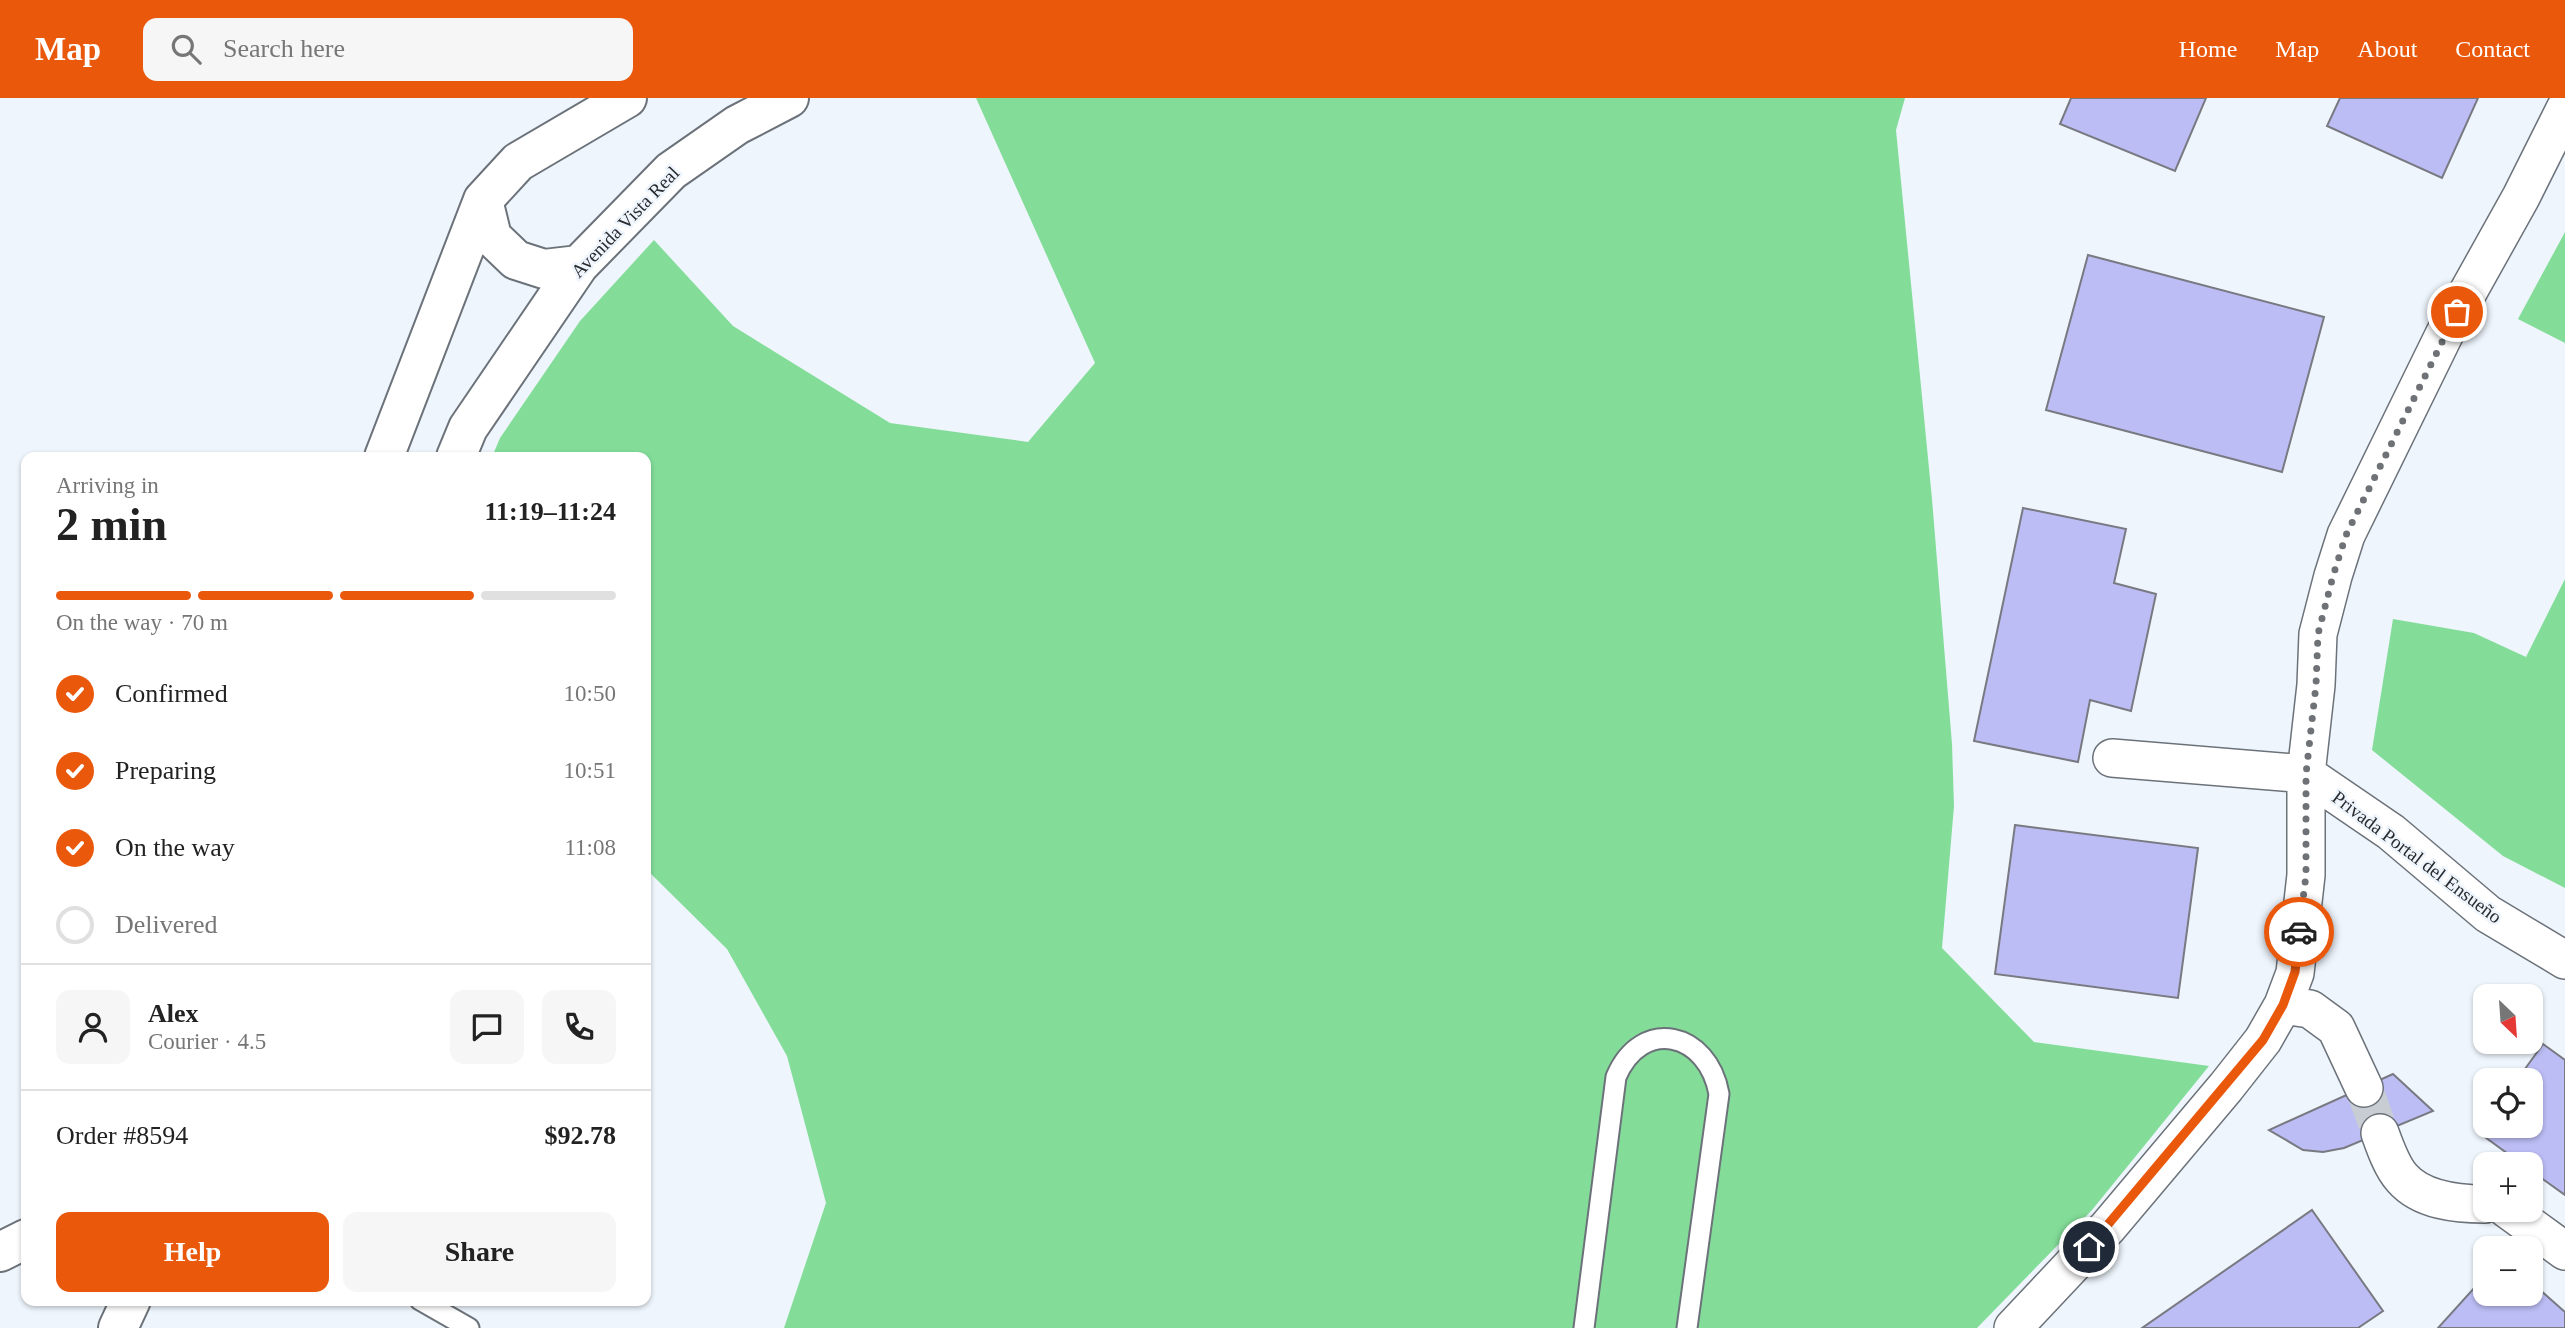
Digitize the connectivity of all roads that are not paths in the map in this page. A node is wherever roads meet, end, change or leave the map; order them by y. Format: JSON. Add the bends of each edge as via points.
{"nodes":[{"id":1,"x":627,"y":98,"type":"edge"},
{"id":2,"x":789,"y":98,"type":"edge"},
{"id":3,"x":2565,"y":109,"type":"edge"},
{"id":4,"x":483,"y":200,"type":"junction"},
{"id":5,"x":579,"y":265,"type":"junction"},
{"id":6,"x":386,"y":452,"type":"edge"},
{"id":7,"x":458,"y":452,"type":"edge"},
{"id":8,"x":2112,"y":758,"type":"dead end"},
{"id":9,"x":2306,"y":774,"type":"junction"},
{"id":10,"x":2565,"y":960,"type":"edge"},
{"id":11,"x":2283,"y":1005,"type":"junction"},
{"id":12,"x":2364,"y":1087,"type":"tunnel mouth"},
{"id":13,"x":2380,"y":1133,"type":"tunnel mouth"},
{"id":14,"x":2473,"y":1204,"type":"edge"},
{"id":15,"x":2525,"y":1222,"type":"edge"},
{"id":16,"x":21,"y":1242,"type":"edge"},
{"id":17,"x":2565,"y":1251,"type":"edge"},
{"id":18,"x":0,"y":1252,"type":"edge"},
{"id":19,"x":128,"y":1306,"type":"edge"},
{"id":20,"x":431,"y":1306,"type":"edge"},
{"id":21,"x":118,"y":1328,"type":"edge"},
{"id":22,"x":470,"y":1328,"type":"edge"},
{"id":23,"x":1584,"y":1328,"type":"edge"},
{"id":24,"x":1687,"y":1328,"type":"edge"},
{"id":25,"x":2013,"y":1328,"type":"edge"}],
"edges":[{"from":1,"to":4,"type":"street","via":[[519,162]]},
{"from":2,"to":5,"type":"street","name":"Avenida Vista Real","via":[[737,125],[671,171]]},
{"from":3,"to":9,"type":"street","via":[[2444,335],[2346,535],[2318,634]]},
{"from":4,"to":5,"type":"street","via":[[492,237],[516,260],[544,269]]},
{"from":4,"to":6,"type":"street"},
{"from":5,"to":7,"type":"street","name":"Avenida Vista Real","via":[[468,428]]},
{"from":8,"to":9,"type":"street"},
{"from":9,"to":10,"type":"street","name":"Privada Portal del Ensueño","via":[[2391,832],[2488,914]]},
{"from":9,"to":11,"type":"street","via":[[2306,875],[2295,972]]},
{"from":11,"to":12,"type":"street","via":[[2310,1009],[2336,1028]]},
{"from":11,"to":25,"type":"street","via":[[2263,1040],[2226,1087],[2108,1227]]},
{"from":13,"to":14,"type":"street","via":[[2402,1179],[2429,1197]]},
{"from":15,"to":17,"type":"street"},
{"from":16,"to":18,"type":"street"},
{"from":19,"to":21,"type":"street"},
{"from":20,"to":22,"type":"lane"},
{"from":23,"to":24,"type":"lane","via":[[1616,1077],[1633,1050],[1664,1039],[1696,1049],[1709,1062],[1719,1094]]}]}
